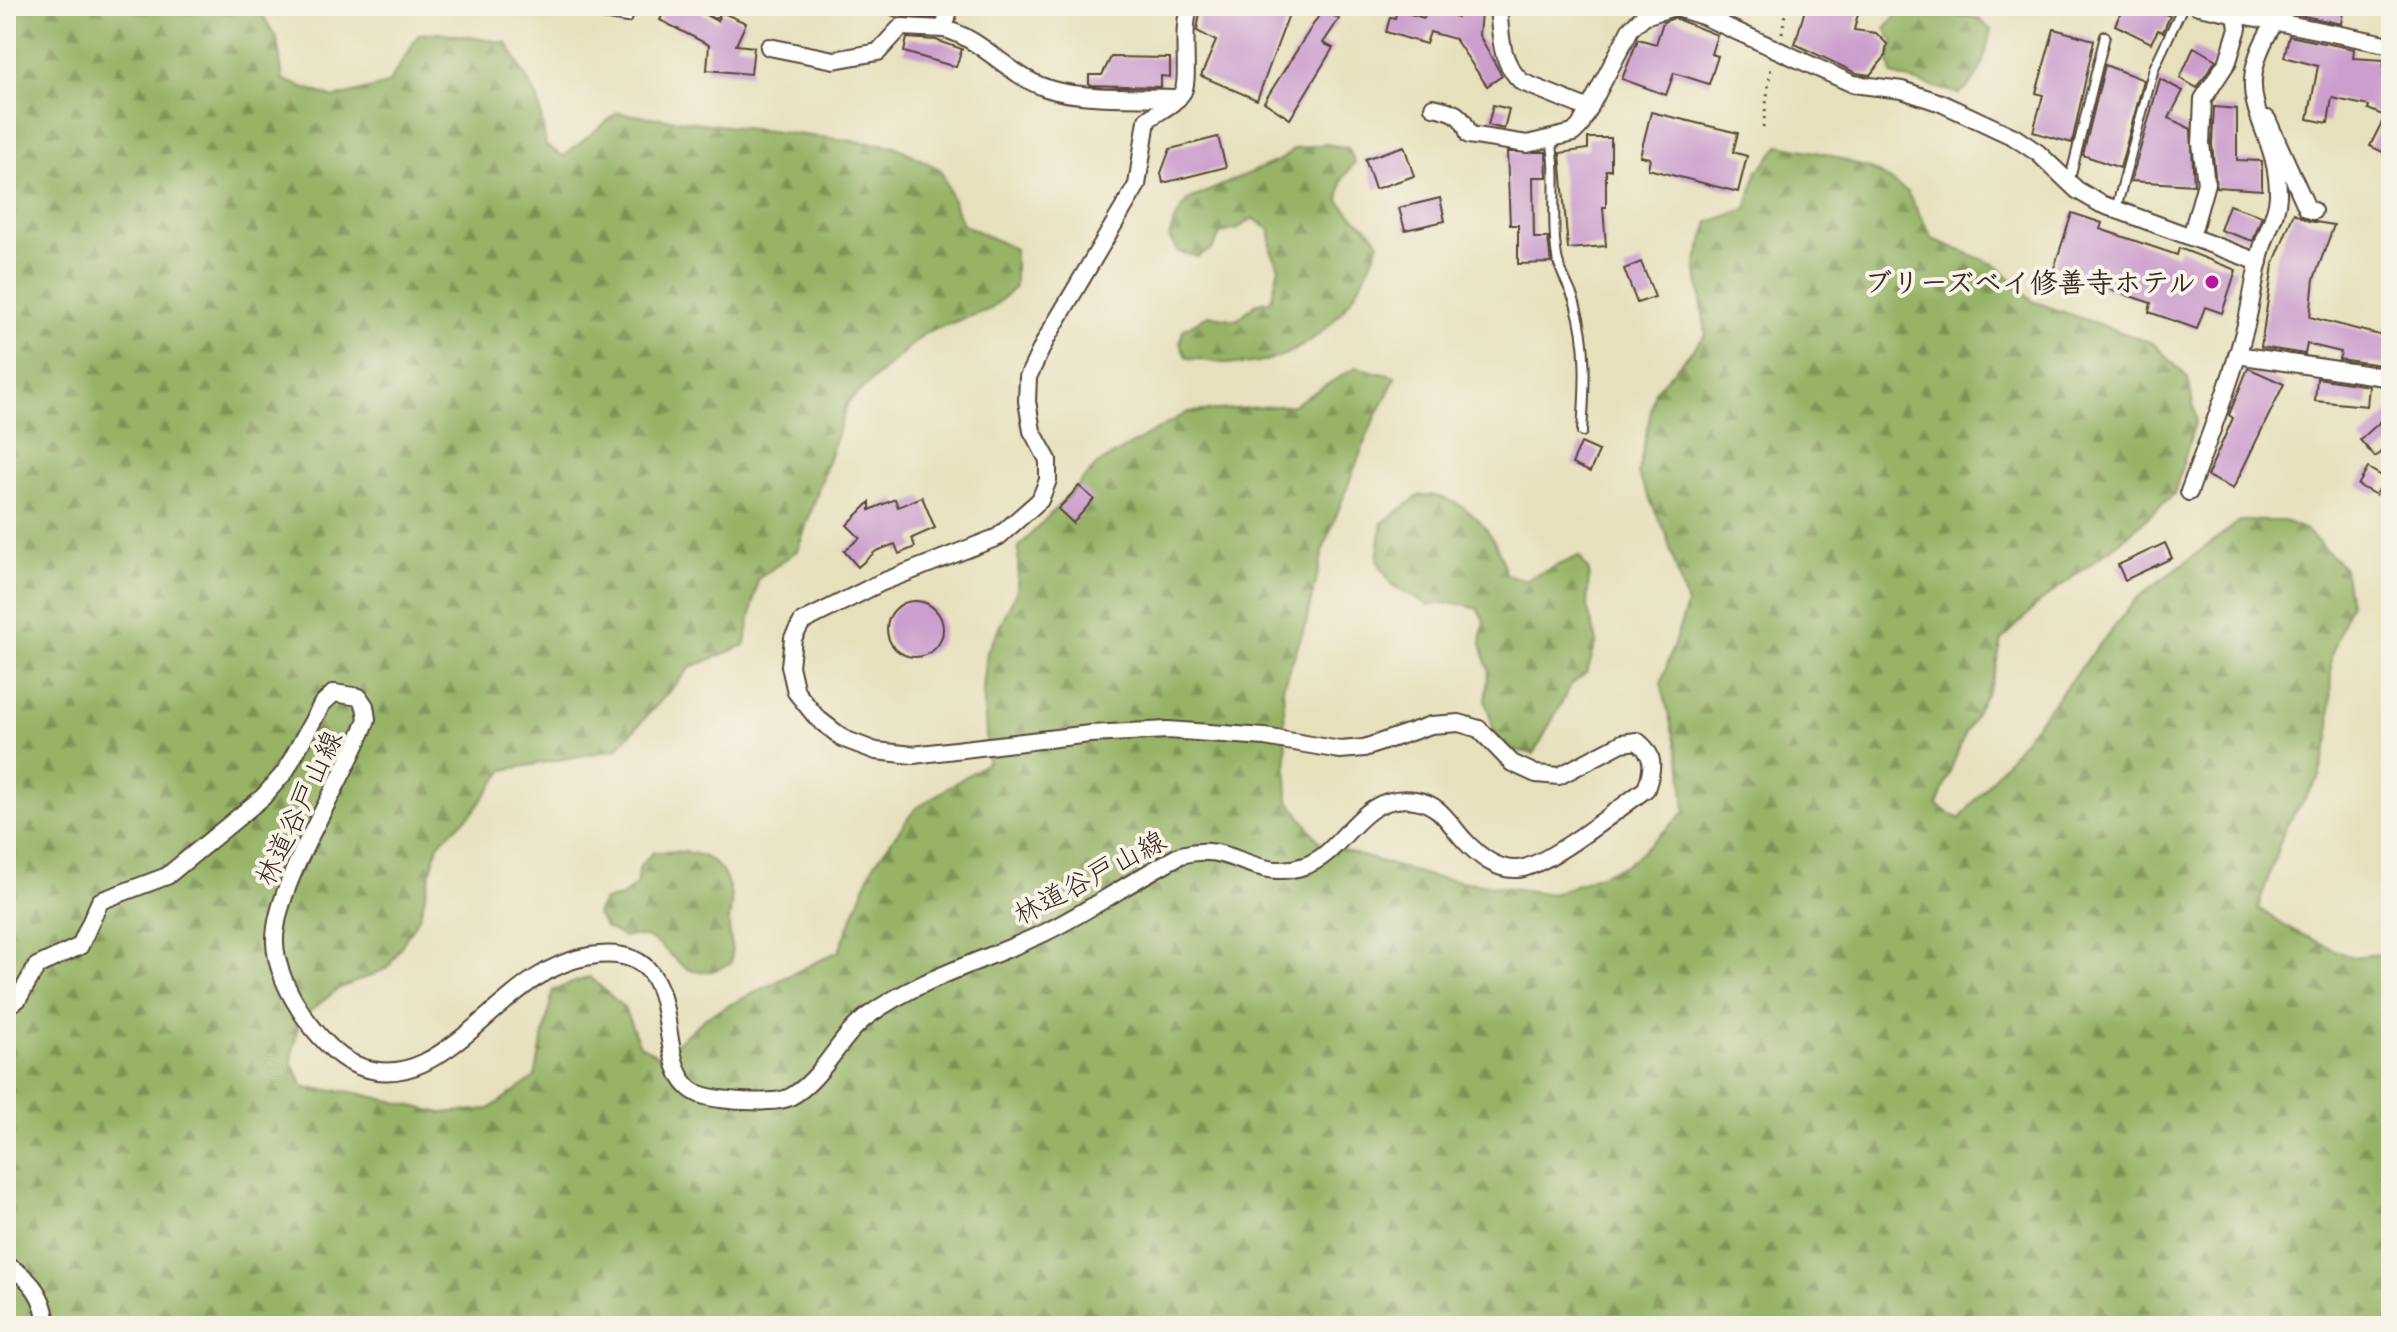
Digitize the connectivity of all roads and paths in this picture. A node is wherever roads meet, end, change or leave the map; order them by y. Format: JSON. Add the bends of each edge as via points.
{"nodes":[{"id":1,"x":596,"y":6,"type":"edge"},
{"id":2,"x":636,"y":6,"type":"edge"},
{"id":3,"x":700,"y":6,"type":"edge"},
{"id":4,"x":950,"y":6,"type":"edge"},
{"id":5,"x":1190,"y":6,"type":"edge"},
{"id":6,"x":1498,"y":6,"type":"edge"},
{"id":7,"x":2183,"y":6,"type":"edge"},
{"id":8,"x":2198,"y":6,"type":"edge"},
{"id":9,"x":1638,"y":11,"type":"edge"},
{"id":10,"x":714,"y":13,"type":"dead end"},
{"id":11,"x":2236,"y":14,"type":"junction"},
{"id":12,"x":2275,"y":22,"type":"junction"},
{"id":13,"x":944,"y":29,"type":"junction"},
{"id":14,"x":2105,"y":36,"type":"dead end"},
{"id":15,"x":2391,"y":45,"type":"edge"},
{"id":16,"x":769,"y":47,"type":"dead end"},
{"id":17,"x":2254,"y":97,"type":"junction"},
{"id":18,"x":1178,"y":98,"type":"junction"},
{"id":19,"x":1433,"y":107,"type":"dead end"},
{"id":20,"x":1589,"y":109,"type":"junction"},
{"id":21,"x":1551,"y":140,"type":"junction"},
{"id":22,"x":2069,"y":184,"type":"junction"},
{"id":23,"x":2116,"y":209,"type":"junction"},
{"id":24,"x":2313,"y":211,"type":"dead end"},
{"id":25,"x":2191,"y":237,"type":"junction"},
{"id":26,"x":2259,"y":262,"type":"junction"},
{"id":27,"x":2237,"y":355,"type":"junction"},
{"id":28,"x":2391,"y":378,"type":"edge"},
{"id":29,"x":1582,"y":432,"type":"dead end"},
{"id":30,"x":2189,"y":492,"type":"dead end"},
{"id":31,"x":6,"y":1006,"type":"edge"},
{"id":32,"x":6,"y":1265,"type":"edge"},
{"id":33,"x":47,"y":1326,"type":"edge"}],
"edges":[{"from":1,"to":2,"type":"lane","via":[[596,13],[616,19],[627,18]]},
{"from":3,"to":10,"type":"lane"},
{"from":4,"to":13,"type":"street"},
{"from":5,"to":18,"type":"street","via":[[1183,45],[1186,86]]},
{"from":6,"to":20,"type":"street","via":[[1505,62],[1514,74]]},
{"from":7,"to":23,"type":"lane","via":[[2154,68]]},
{"from":8,"to":11,"type":"street"},
{"from":9,"to":20,"type":"street"},
{"from":9,"to":22,"type":"street","via":[[1674,7],[1853,84],[1902,90],[1941,103],[2014,137]]},
{"from":11,"to":12,"type":"street"},
{"from":11,"to":25,"type":"street","via":[[2238,28],[2228,61],[2203,99],[2206,183]]},
{"from":12,"to":15,"type":"street"},
{"from":12,"to":17,"type":"street","via":[[2253,66]]},
{"from":13,"to":16,"type":"street","via":[[901,27],[878,52],[834,60]]},
{"from":13,"to":18,"type":"street","via":[[1044,88]]},
{"from":14,"to":22,"type":"lane"},
{"from":17,"to":24,"type":"street"},
{"from":17,"to":26,"type":"street","via":[[2278,196]]},
{"from":18,"to":31,"type":"street","name":"林道谷戸山線","via":[[1147,120],[1137,185],[1028,377],[1032,431],[1048,460],[1040,500],[998,537],[880,583],[802,622],[793,638],[790,666],[796,692],[844,739],[876,751],[913,755],[1168,730],[1265,737],[1340,750],[1364,748],[1431,725],[1459,723],[1479,729],[1512,763],[1536,774],[1559,776],[1622,743],[1637,741],[1652,759],[1646,789],[1529,868],[1499,866],[1479,857],[1441,810],[1416,800],[1390,801],[1360,816],[1322,855],[1291,870],[1251,866],[1220,851],[1181,855],[1048,931],[914,989],[867,1016],[788,1099],[739,1099],[687,1087],[659,987],[647,968],[613,955],[577,960],[538,976],[440,1053],[403,1071],[361,1069],[324,1042],[298,1006],[281,971],[275,942],[292,880],[367,719],[359,697],[334,693],[322,704],[285,772],[263,797],[167,876],[100,901],[80,946],[37,966],[18,999]]},
{"from":19,"to":21,"type":"street","via":[[1456,112],[1469,135],[1527,144]]},
{"from":20,"to":21,"type":"street","via":[[1573,133]]},
{"from":21,"to":29,"type":"lane","via":[[1557,257],[1575,303],[1586,369]]},
{"from":22,"to":23,"type":"street"},
{"from":23,"to":25,"type":"street"},
{"from":25,"to":26,"type":"street"},
{"from":26,"to":27,"type":"street"},
{"from":27,"to":28,"type":"street"},
{"from":27,"to":30,"type":"street"},
{"from":32,"to":33,"type":"street","via":[[27,1277],[36,1290]]}]}
